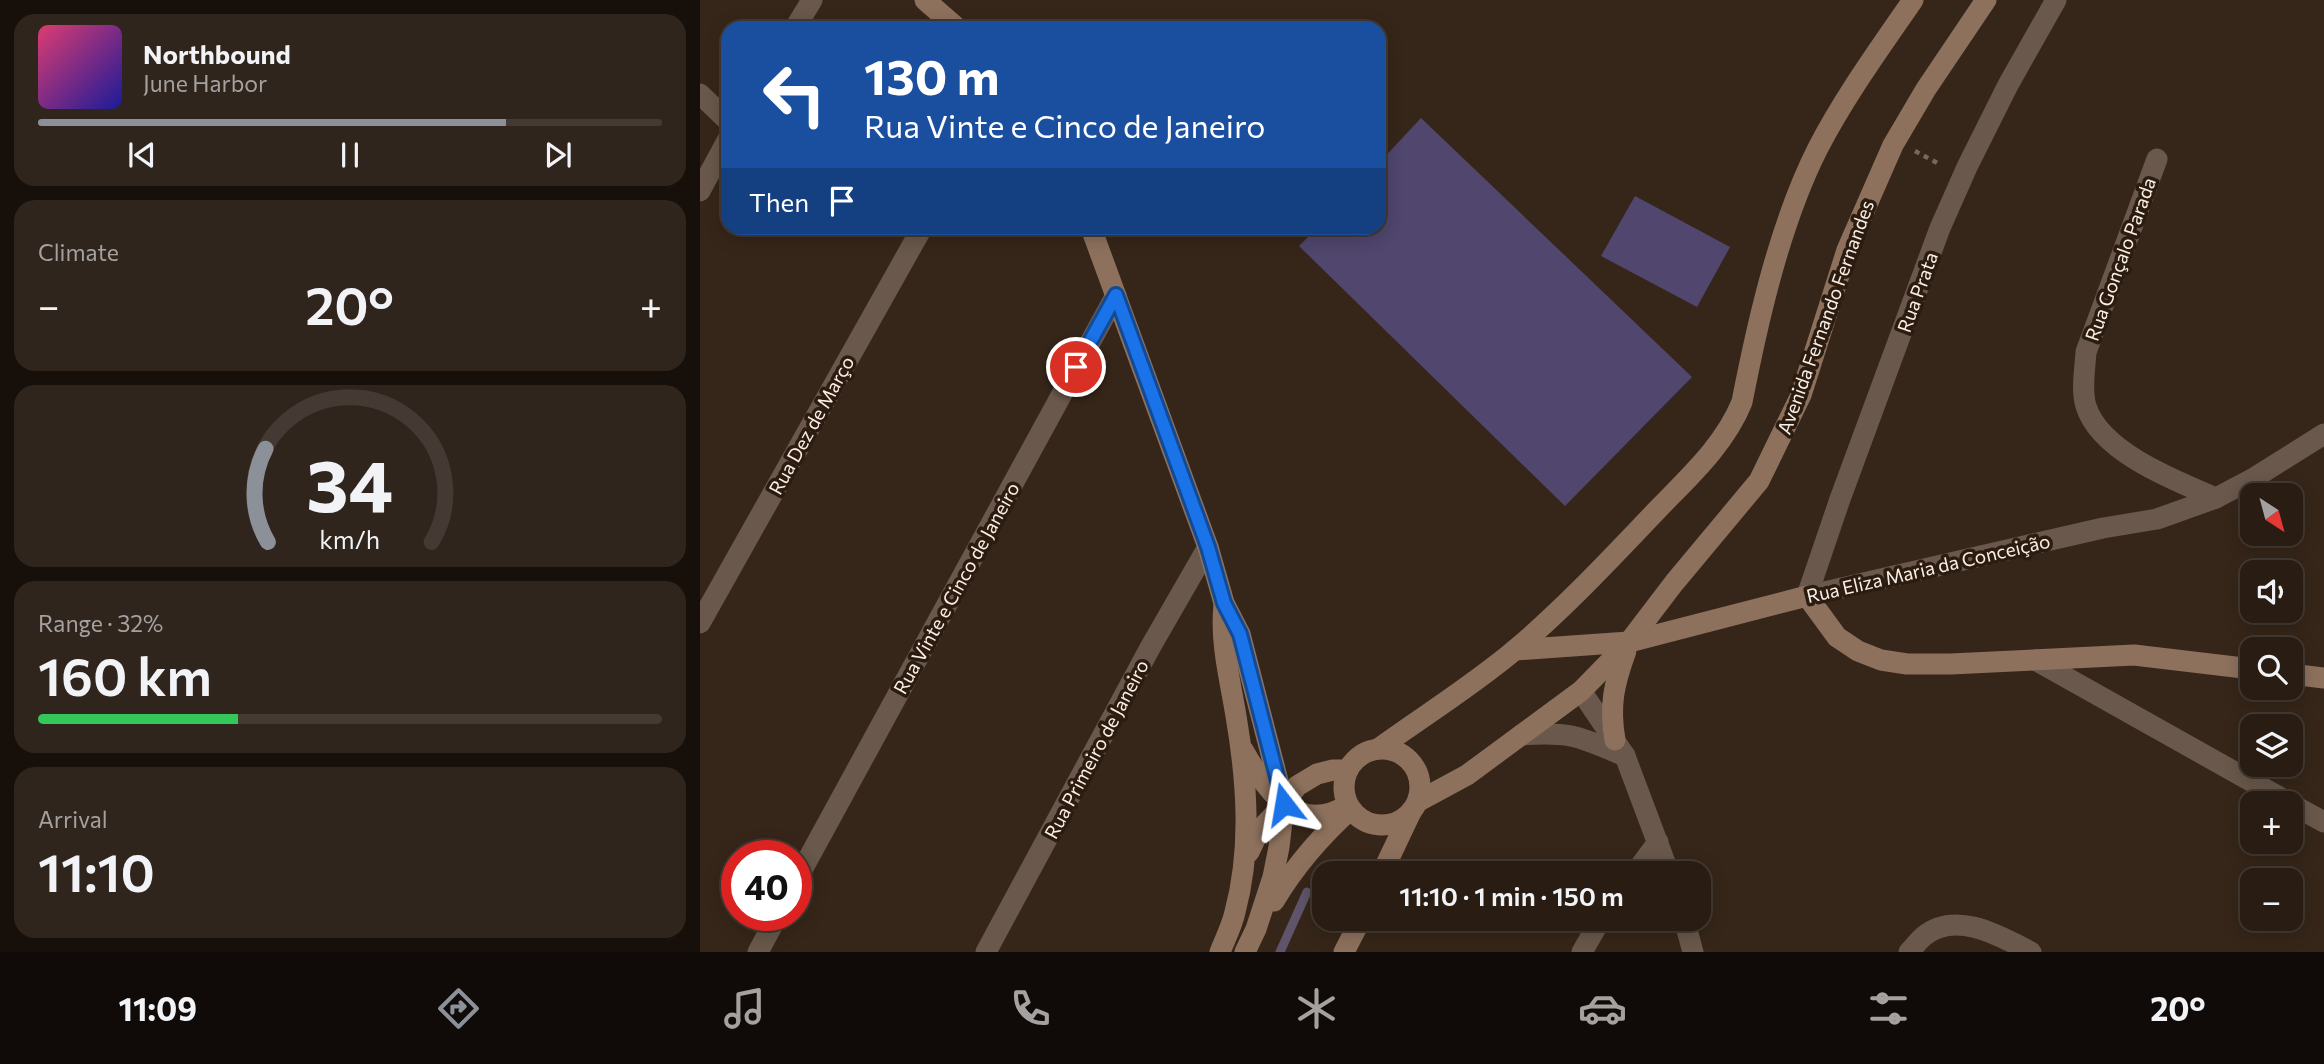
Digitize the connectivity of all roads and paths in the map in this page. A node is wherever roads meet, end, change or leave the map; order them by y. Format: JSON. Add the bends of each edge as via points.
{"nodes":[{"id":1,"x":813,"y":0,"type":"edge"},
{"id":2,"x":925,"y":0,"type":"edge"},
{"id":3,"x":1913,"y":0,"type":"edge"},
{"id":4,"x":1986,"y":0,"type":"edge"},
{"id":5,"x":2056,"y":0,"type":"edge"},
{"id":6,"x":800,"y":21,"type":"edge"},
{"id":7,"x":949,"y":21,"type":"edge"},
{"id":8,"x":700,"y":94,"type":"edge"},
{"id":9,"x":721,"y":114,"type":"edge"},
{"id":10,"x":1896,"y":140,"type":"junction"},
{"id":11,"x":721,"y":152,"type":"edge"},
{"id":12,"x":2157,"y":159,"type":"dead end"},
{"id":13,"x":1947,"y":169,"type":"dead end"},
{"id":14,"x":700,"y":191,"type":"edge"},
{"id":15,"x":918,"y":235,"type":"edge"},
{"id":16,"x":1094,"y":235,"type":"edge"},
{"id":17,"x":1116,"y":295,"type":"junction"},
{"id":18,"x":2324,"y":433,"type":"edge"},
{"id":19,"x":2216,"y":498,"type":"junction"},
{"id":20,"x":1208,"y":547,"type":"junction"},
{"id":21,"x":1807,"y":596,"type":"junction"},
{"id":22,"x":1224,"y":603,"type":"junction"},
{"id":23,"x":700,"y":623,"type":"edge"},
{"id":24,"x":1629,"y":642,"type":"junction"},
{"id":25,"x":1514,"y":650,"type":"junction"},
{"id":26,"x":2035,"y":660,"type":"junction"},
{"id":27,"x":2240,"y":668,"type":"edge"},
{"id":28,"x":2303,"y":675,"type":"edge"},
{"id":29,"x":2324,"y":678,"type":"edge"},
{"id":30,"x":1581,"y":691,"type":"junction"},
{"id":31,"x":1521,"y":735,"type":"junction"},
{"id":32,"x":1241,"y":745,"type":"junction"},
{"id":33,"x":1620,"y":748,"type":"junction"},
{"id":34,"x":1378,"y":749,"type":"junction"},
{"id":35,"x":1348,"y":770,"type":"junction"},
{"id":36,"x":2267,"y":791,"type":"edge"},
{"id":37,"x":1284,"y":804,"type":"junction"},
{"id":38,"x":1350,"y":807,"type":"junction"},
{"id":39,"x":1414,"y":807,"type":"junction"},
{"id":40,"x":2303,"y":811,"type":"edge"},
{"id":41,"x":2324,"y":822,"type":"edge"},
{"id":42,"x":1658,"y":842,"type":"junction"},
{"id":43,"x":812,"y":852,"type":"edge"},
{"id":44,"x":1245,"y":860,"type":"junction"},
{"id":45,"x":1388,"y":861,"type":"edge"},
{"id":46,"x":1643,"y":861,"type":"edge"},
{"id":47,"x":1665,"y":861,"type":"edge"},
{"id":48,"x":1256,"y":929,"type":"junction"},
{"id":49,"x":769,"y":931,"type":"edge"},
{"id":50,"x":1355,"y":931,"type":"edge"},
{"id":51,"x":1594,"y":931,"type":"edge"},
{"id":52,"x":1687,"y":931,"type":"edge"},
{"id":53,"x":758,"y":952,"type":"edge"},
{"id":54,"x":986,"y":952,"type":"edge"},
{"id":55,"x":1220,"y":952,"type":"edge"},
{"id":56,"x":1245,"y":952,"type":"edge"},
{"id":57,"x":1344,"y":952,"type":"edge"},
{"id":58,"x":1582,"y":952,"type":"edge"},
{"id":59,"x":1693,"y":952,"type":"edge"},
{"id":60,"x":1909,"y":952,"type":"edge"},
{"id":61,"x":2031,"y":952,"type":"edge"}],
"edges":[{"from":1,"to":6,"type":"street"},
{"from":2,"to":7,"type":"street"},
{"from":3,"to":25,"type":"street","via":[[1842,106],[1801,187],[1781,241],[1734,422],[1696,470],[1589,582]]},
{"from":4,"to":10,"type":"street","name":"Avenida Fernando Fernandes"},
{"from":5,"to":21,"type":"street","name":"Rua Prata","via":[[2002,97],[1941,228]]},
{"from":8,"to":9,"type":"street"},
{"from":10,"to":13,"type":"path"},
{"from":10,"to":24,"type":"street","name":"Avenida Fernando Fernandes","via":[[1847,250],[1801,395],[1759,481]]},
{"from":11,"to":14,"type":"street"},
{"from":12,"to":19,"type":"street","name":"Rua Gonçalo Parada","via":[[2086,352],[2086,407],[2115,446]]},
{"from":15,"to":23,"type":"street","name":"Rua Dez de Março"},
{"from":16,"to":17,"type":"street"},
{"from":17,"to":20,"type":"street"},
{"from":17,"to":43,"type":"street","name":"Rua Vinte e Cinco de Janeiro"},
{"from":18,"to":19,"type":"street","name":"Rua Eliza Maria da Conceição"},
{"from":19,"to":21,"type":"street","name":"Rua Eliza Maria da Conceição","via":[[2157,519]]},
{"from":20,"to":22,"type":"street"},
{"from":20,"to":54,"type":"street","name":"Rua Primeiro de Janeiro"},
{"from":21,"to":24,"type":"street","name":"Rua Eliza Maria da Conceição"},
{"from":21,"to":26,"type":"street","via":[[1837,636],[1881,660],[1951,664]]},
{"from":22,"to":32,"type":"street","via":[[1223,640]]},
{"from":22,"to":37,"type":"street","via":[[1243,642]]},
{"from":24,"to":25,"type":"street","name":"Rua Eliza Maria da Conceição"},
{"from":24,"to":30,"type":"street","name":"Avenida Fernando Fernandes"},
{"from":24,"to":33,"type":"street","via":[[1612,701]]},
{"from":25,"to":34,"type":"street"},
{"from":26,"to":27,"type":"street","via":[[2134,655]]},
{"from":26,"to":36,"type":"street"},
{"from":28,"to":29,"type":"street"},
{"from":30,"to":31,"type":"street","name":"Avenida Fernando Fernandes"},
{"from":30,"to":33,"type":"street"},
{"from":31,"to":33,"type":"street","via":[[1573,735]]},
{"from":31,"to":39,"type":"street","name":"Avenida Fernando Fernandes","via":[[1468,775]]},
{"from":32,"to":37,"type":"street","via":[[1257,774]]},
{"from":32,"to":44,"type":"street","via":[[1247,816]]},
{"from":33,"to":42,"type":"street"},
{"from":34,"to":35,"type":"street","via":[[1360,756]]},
{"from":34,"to":39,"type":"street","via":[[1389,749],[1409,760],[1419,779]]},
{"from":35,"to":37,"type":"street","via":[[1306,780]]},
{"from":35,"to":38,"type":"street","via":[[1344,787]]},
{"from":37,"to":38,"type":"street","via":[[1294,812],[1320,816]]},
{"from":37,"to":44,"type":"street","via":[[1259,831]]},
{"from":37,"to":48,"type":"street","via":[[1273,877]]},
{"from":38,"to":39,"type":"street","via":[[1359,817],[1381,824],[1402,819]]},
{"from":38,"to":48,"type":"street","via":[[1286,881]]},
{"from":39,"to":45,"type":"street"},
{"from":40,"to":41,"type":"street"},
{"from":42,"to":46,"type":"street"},
{"from":42,"to":47,"type":"street"},
{"from":44,"to":55,"type":"street","via":[[1235,913]]},
{"from":48,"to":56,"type":"street"},
{"from":49,"to":53,"type":"street"},
{"from":50,"to":57,"type":"street"},
{"from":51,"to":58,"type":"street"},
{"from":52,"to":59,"type":"street"},
{"from":60,"to":61,"type":"street","via":[[1925,935],[1947,926],[1994,933]]}]}
